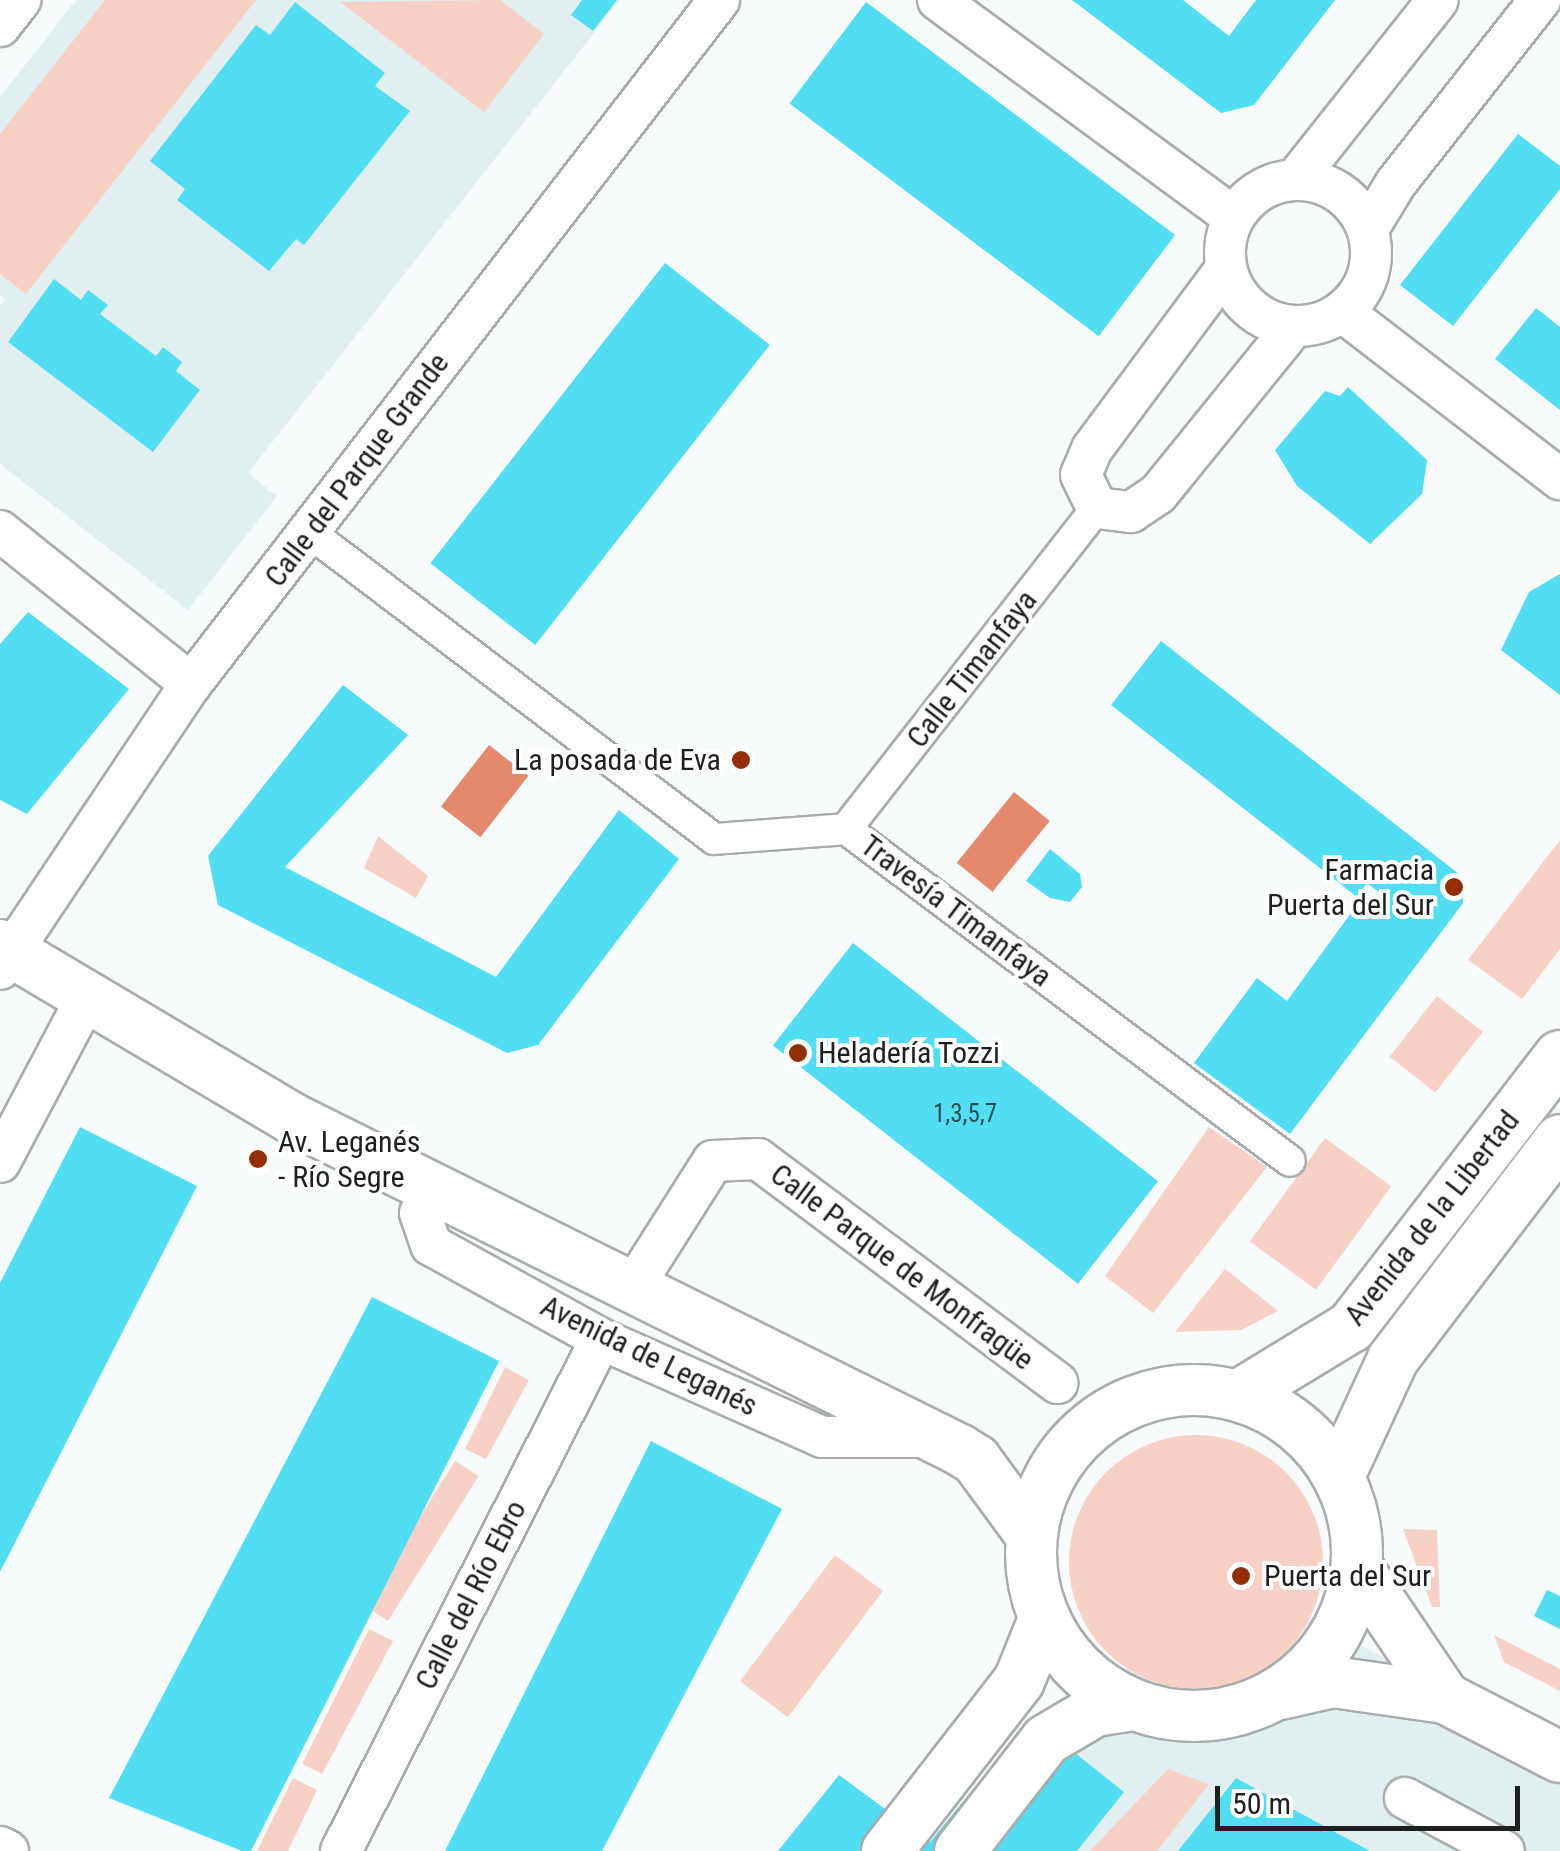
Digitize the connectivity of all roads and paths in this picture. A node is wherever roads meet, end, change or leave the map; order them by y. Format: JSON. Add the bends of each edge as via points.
{"nodes":[{"id":1,"x":20,"y":0,"type":"edge"},
{"id":2,"x":719,"y":0,"type":"edge"},
{"id":3,"x":938,"y":0,"type":"edge"},
{"id":4,"x":1438,"y":0,"type":"edge"},
{"id":5,"x":1540,"y":0,"type":"edge"},
{"id":6,"x":0,"y":26,"type":"edge"},
{"id":7,"x":1296,"y":179,"type":"junction"},
{"id":8,"x":1232,"y":216,"type":"junction"},
{"id":9,"x":1368,"y":230,"type":"junction"},
{"id":10,"x":1225,"y":270,"type":"junction"},
{"id":11,"x":1343,"y":312,"type":"junction"},
{"id":12,"x":1294,"y":327,"type":"junction"},
{"id":13,"x":1560,"y":479,"type":"edge"},
{"id":14,"x":1097,"y":508,"type":"junction"},
{"id":15,"x":0,"y":531,"type":"edge"},
{"id":16,"x":309,"y":532,"type":"junction"},
{"id":17,"x":191,"y":684,"type":"junction"},
{"id":18,"x":846,"y":829,"type":"junction"},
{"id":19,"x":3,"y":954,"type":"edge"},
{"id":20,"x":86,"y":1000,"type":"junction"},
{"id":21,"x":1560,"y":1056,"type":"edge"},
{"id":22,"x":1560,"y":1140,"type":"edge"},
{"id":23,"x":1290,"y":1161,"type":"dead end"},
{"id":24,"x":0,"y":1162,"type":"edge"},
{"id":25,"x":432,"y":1188,"type":"junction"},
{"id":26,"x":633,"y":1287,"type":"junction"},
{"id":27,"x":601,"y":1339,"type":"junction"},
{"id":28,"x":1057,"y":1383,"type":"dead end"},
{"id":29,"x":1239,"y":1395,"type":"junction"},
{"id":30,"x":956,"y":1448,"type":"junction"},
{"id":31,"x":1065,"y":1451,"type":"junction"},
{"id":32,"x":1340,"y":1476,"type":"junction"},
{"id":33,"x":1031,"y":1535,"type":"junction"},
{"id":34,"x":1358,"y":1570,"type":"junction"},
{"id":35,"x":1044,"y":1620,"type":"junction"},
{"id":36,"x":1281,"y":1694,"type":"junction"},
{"id":37,"x":1445,"y":1698,"type":"junction"},
{"id":38,"x":1132,"y":1704,"type":"junction"},
{"id":39,"x":1560,"y":1757,"type":"edge"},
{"id":40,"x":1405,"y":1798,"type":"dead end"},
{"id":41,"x":0,"y":1847,"type":"edge"},
{"id":42,"x":8,"y":1851,"type":"edge"},
{"id":43,"x":341,"y":1851,"type":"edge"},
{"id":44,"x":887,"y":1851,"type":"edge"},
{"id":45,"x":960,"y":1851,"type":"edge"},
{"id":46,"x":1504,"y":1851,"type":"edge"}],
"edges":[{"from":1,"to":6,"type":"street"},
{"from":2,"to":16,"type":"street","name":"Calle del Parque Grande"},
{"from":3,"to":8,"type":"street"},
{"from":4,"to":7,"type":"street"},
{"from":5,"to":9,"type":"street","via":[[1396,183]]},
{"from":7,"to":8,"type":"street","via":[[1250,196]]},
{"from":7,"to":9,"type":"street","via":[[1326,184],[1354,204]]},
{"from":8,"to":10,"type":"street"},
{"from":9,"to":11,"type":"street","via":[[1372,250],[1363,289]]},
{"from":10,"to":12,"type":"street","via":[[1239,298],[1268,320]]},
{"from":10,"to":14,"type":"street","via":[[1092,449],[1081,475]]},
{"from":11,"to":12,"type":"street"},
{"from":11,"to":13,"type":"street"},
{"from":12,"to":14,"type":"street","via":[[1158,494],[1131,512]]},
{"from":14,"to":18,"type":"street","name":"Calle Timanfaya"},
{"from":15,"to":17,"type":"street"},
{"from":16,"to":17,"type":"street","name":"Calle del Parque Grande"},
{"from":16,"to":18,"type":"street","name":"Travesía Timanfaya","via":[[714,839]]},
{"from":17,"to":19,"type":"street","name":"Calle del Parque Grande"},
{"from":18,"to":23,"type":"street","name":"Travesía Timanfaya"},
{"from":19,"to":20,"type":"street","name":"Avenida de Leganés"},
{"from":20,"to":24,"type":"street"},
{"from":20,"to":25,"type":"street","name":"Avenida de Leganés","via":[[282,1113]]},
{"from":21,"to":29,"type":"street","name":"Avenida de la Libertad","via":[[1351,1327]]},
{"from":22,"to":32,"type":"street","name":"Avenida de la Libertad","via":[[1393,1360]]},
{"from":25,"to":26,"type":"street","name":"Avenida de Leganés"},
{"from":25,"to":27,"type":"street","name":"Avenida de Leganés","via":[[420,1213],[432,1245]]},
{"from":26,"to":28,"type":"street","name":"Calle Parque de Monfragüe","via":[[712,1162],[758,1159]]},
{"from":26,"to":30,"type":"street","name":"Avenida de Leganés"},
{"from":27,"to":30,"type":"street","name":"Avenida de Leganés","via":[[822,1437]]},
{"from":27,"to":43,"type":"street","name":"Calle del Río Ebro"},
{"from":29,"to":31,"type":"street","via":[[1191,1389],[1144,1396],[1100,1418]]},
{"from":29,"to":32,"type":"street","via":[[1280,1413],[1314,1440]]},
{"from":30,"to":31,"type":"street","name":"Avenida de Leganés"},
{"from":30,"to":33,"type":"street","name":"Avenida de Leganés"},
{"from":31,"to":33,"type":"street","via":[[1041,1493]]},
{"from":32,"to":34,"type":"street","via":[[1352,1506]]},
{"from":33,"to":35,"type":"street","via":[[1032,1578]]},
{"from":34,"to":36,"type":"street","via":[[1344,1620],[1315,1664]]},
{"from":34,"to":37,"type":"street"},
{"from":35,"to":38,"type":"street","via":[[1086,1674]]},
{"from":35,"to":44,"type":"street","via":[[1019,1681]]},
{"from":36,"to":37,"type":"street","via":[[1333,1682]]},
{"from":36,"to":38,"type":"street","via":[[1228,1713],[1179,1716]]},
{"from":37,"to":39,"type":"street"},
{"from":38,"to":45,"type":"street","via":[[1094,1711],[1046,1740]]},
{"from":40,"to":46,"type":"street"},
{"from":41,"to":42,"type":"street"}]}
